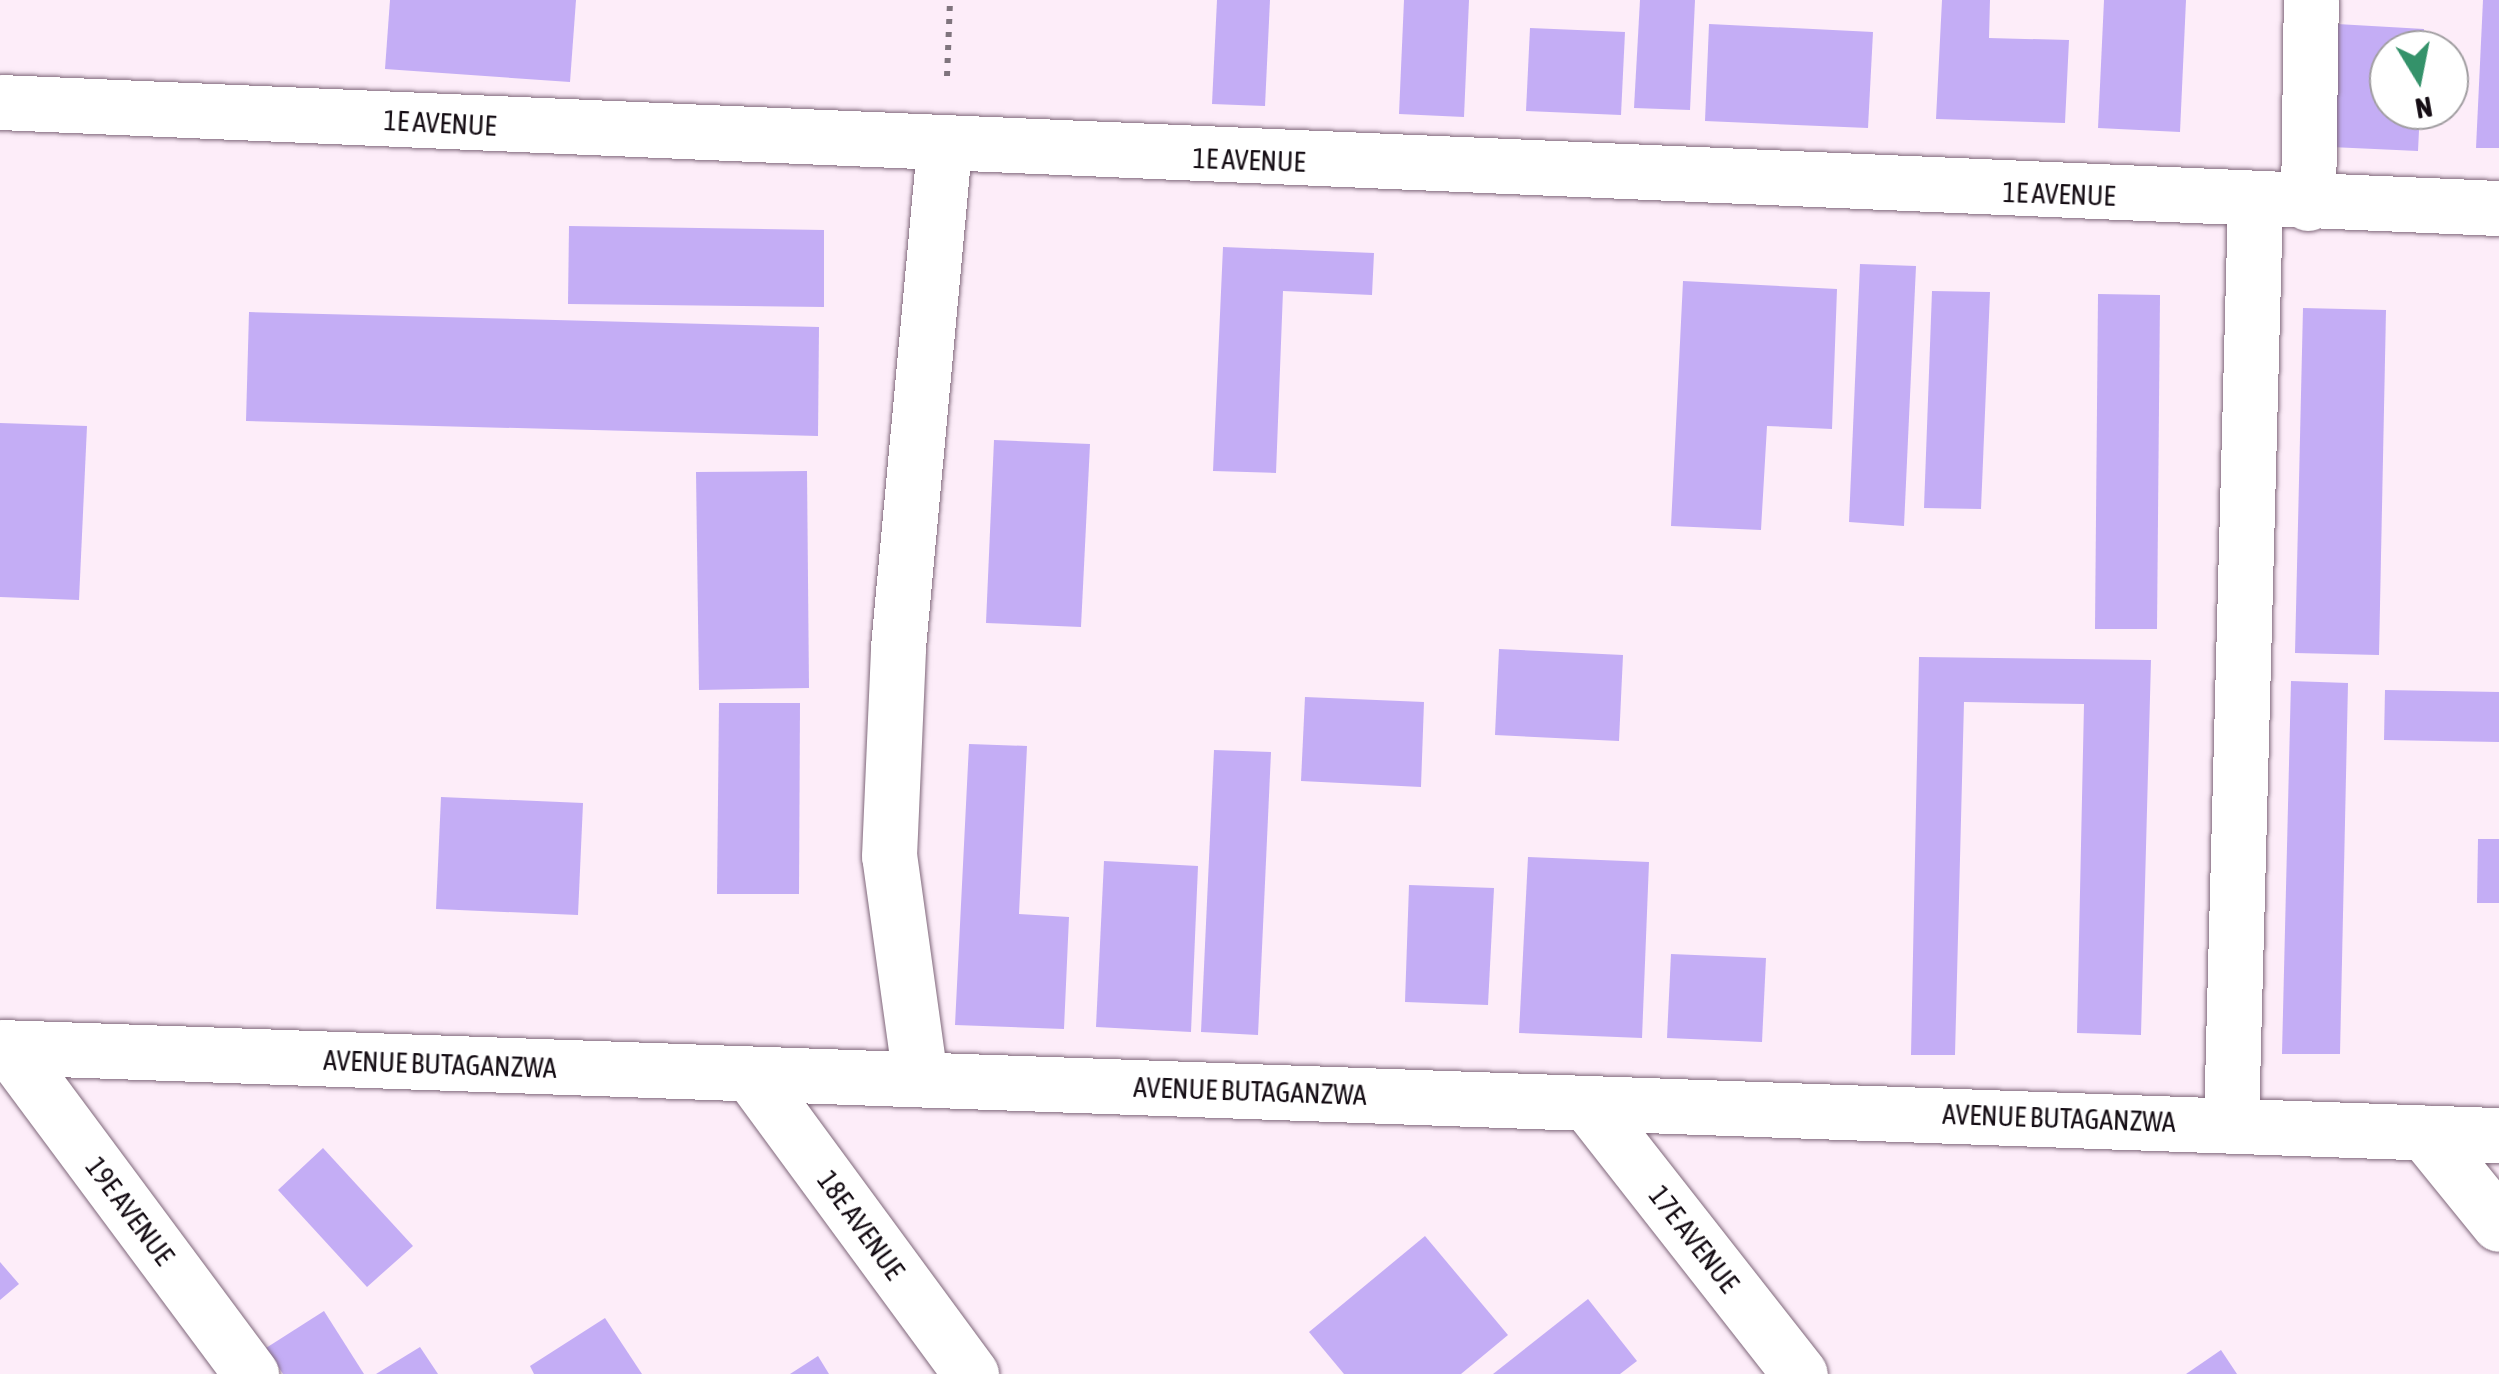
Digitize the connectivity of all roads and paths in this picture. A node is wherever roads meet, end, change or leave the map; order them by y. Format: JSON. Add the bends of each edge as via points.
{"nodes":[{"id":1,"x":2312,"y":0,"type":"edge"},
{"id":2,"x":0,"y":102,"type":"edge"},
{"id":3,"x":944,"y":147,"type":"junction"},
{"id":4,"x":2282,"y":203,"type":"junction"},
{"id":5,"x":2499,"y":208,"type":"edge"},
{"id":6,"x":4,"y":1048,"type":"edge"},
{"id":7,"x":752,"y":1076,"type":"junction"},
{"id":8,"x":920,"y":1078,"type":"junction"},
{"id":9,"x":1588,"y":1104,"type":"junction"},
{"id":10,"x":2231,"y":1123,"type":"junction"},
{"id":11,"x":2425,"y":1133,"type":"junction"},
{"id":12,"x":2499,"y":1135,"type":"edge"},
{"id":13,"x":2499,"y":1224,"type":"edge"},
{"id":14,"x":250,"y":1374,"type":"edge"},
{"id":15,"x":971,"y":1374,"type":"edge"},
{"id":16,"x":1800,"y":1374,"type":"edge"}],
"edges":[{"from":1,"to":4,"type":"street"},
{"from":2,"to":3,"type":"street","name":"1E AVENUE"},
{"from":3,"to":4,"type":"street","name":"1E AVENUE"},
{"from":3,"to":8,"type":"street","via":[[898,647],[889,856]]},
{"from":4,"to":5,"type":"street","name":"1E AVENUE"},
{"from":4,"to":10,"type":"street"},
{"from":6,"to":7,"type":"street","name":"AVENUE BUTAGANZWA"},
{"from":6,"to":14,"type":"street","name":"19E AVENUE"},
{"from":7,"to":8,"type":"street","name":"AVENUE BUTAGANZWA"},
{"from":7,"to":15,"type":"street","name":"18E AVENUE"},
{"from":8,"to":9,"type":"street","name":"AVENUE BUTAGANZWA"},
{"from":9,"to":10,"type":"street","name":"AVENUE BUTAGANZWA"},
{"from":9,"to":16,"type":"street","name":"17E AVENUE"},
{"from":10,"to":11,"type":"street","name":"AVENUE BUTAGANZWA"},
{"from":11,"to":12,"type":"street","name":"AVENUE BUTAGANZWA"},
{"from":11,"to":13,"type":"street"}]}
